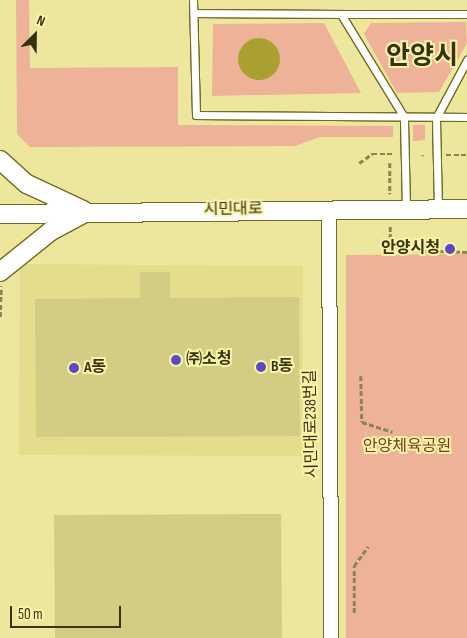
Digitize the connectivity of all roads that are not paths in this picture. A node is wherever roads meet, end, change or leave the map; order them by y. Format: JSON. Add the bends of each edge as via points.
{"nodes":[{"id":1,"x":193,"y":0,"type":"edge"},
{"id":2,"x":194,"y":13,"type":"junction"},
{"id":3,"x":341,"y":14,"type":"junction"},
{"id":4,"x":467,"y":14,"type":"edge"},
{"id":5,"x":467,"y":60,"type":"edge"},
{"id":6,"x":404,"y":117,"type":"junction"},
{"id":7,"x":467,"y":117,"type":"edge"},
{"id":8,"x":436,"y":118,"type":"junction"},
{"id":9,"x":0,"y":160,"type":"edge"},
{"id":10,"x":406,"y":208,"type":"junction"},
{"id":11,"x":438,"y":208,"type":"junction"},
{"id":12,"x":328,"y":209,"type":"junction"},
{"id":13,"x":467,"y":209,"type":"edge"},
{"id":14,"x":88,"y":212,"type":"junction"},
{"id":15,"x":0,"y":214,"type":"edge"},
{"id":16,"x":0,"y":272,"type":"edge"},
{"id":17,"x":331,"y":638,"type":"edge"}],
"edges":[{"from":1,"to":2,"type":"lane"},
{"from":2,"to":3,"type":"lane"},
{"from":2,"to":6,"type":"lane","via":[[196,115]]},
{"from":3,"to":4,"type":"lane"},
{"from":3,"to":6,"type":"lane"},
{"from":5,"to":8,"type":"lane"},
{"from":6,"to":8,"type":"lane"},
{"from":6,"to":10,"type":"lane"},
{"from":7,"to":8,"type":"lane"},
{"from":8,"to":11,"type":"lane"},
{"from":9,"to":14,"type":"street","via":[[27,184]]},
{"from":10,"to":11,"type":"street","name":"시민대로"},
{"from":10,"to":12,"type":"street","name":"시민대로"},
{"from":11,"to":13,"type":"street","name":"시민대로"},
{"from":12,"to":14,"type":"street","name":"시민대로"},
{"from":12,"to":17,"type":"street","name":"시민대로238번길"},
{"from":14,"to":15,"type":"street","name":"시민대로"},
{"from":14,"to":16,"type":"street","via":[[51,231]]}]}
